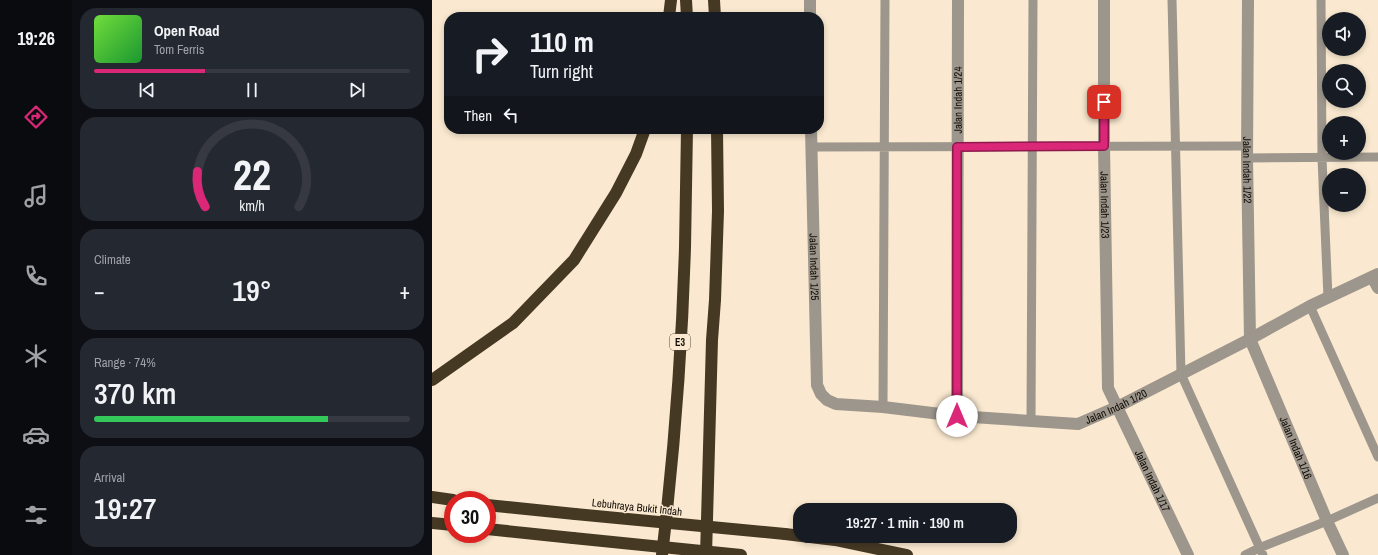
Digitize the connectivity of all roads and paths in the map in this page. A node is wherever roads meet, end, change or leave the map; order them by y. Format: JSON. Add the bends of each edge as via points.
{"nodes":[{"id":1,"x":671,"y":0,"type":"edge"},
{"id":2,"x":686,"y":0,"type":"edge"},
{"id":3,"x":714,"y":0,"type":"edge"},
{"id":4,"x":810,"y":0,"type":"edge"},
{"id":5,"x":885,"y":0,"type":"edge"},
{"id":6,"x":958,"y":0,"type":"edge"},
{"id":7,"x":1032,"y":0,"type":"edge"},
{"id":8,"x":1104,"y":0,"type":"edge"},
{"id":9,"x":1172,"y":0,"type":"edge"},
{"id":10,"x":1248,"y":0,"type":"edge"},
{"id":11,"x":1321,"y":0,"type":"edge"},
{"id":12,"x":670,"y":12,"type":"edge"},
{"id":13,"x":687,"y":12,"type":"edge"},
{"id":14,"x":715,"y":12,"type":"edge"},
{"id":15,"x":810,"y":12,"type":"edge"},
{"id":16,"x":643,"y":134,"type":"edge"},
{"id":17,"x":687,"y":134,"type":"edge"},
{"id":18,"x":717,"y":134,"type":"edge"},
{"id":19,"x":811,"y":134,"type":"edge"},
{"id":20,"x":1032,"y":146,"type":"junction"},
{"id":21,"x":1104,"y":146,"type":"junction"},
{"id":22,"x":1175,"y":146,"type":"junction"},
{"id":23,"x":1248,"y":146,"type":"junction"},
{"id":24,"x":812,"y":147,"type":"junction"},
{"id":25,"x":885,"y":147,"type":"junction"},
{"id":26,"x":957,"y":147,"type":"junction"},
{"id":27,"x":1366,"y":157,"type":"edge"},
{"id":28,"x":1378,"y":157,"type":"edge"},
{"id":29,"x":1248,"y":158,"type":"junction"},
{"id":30,"x":1322,"y":158,"type":"joint"},
{"id":31,"x":1322,"y":160,"type":"edge"},
{"id":32,"x":1375,"y":275,"type":"edge"},
{"id":33,"x":1378,"y":288,"type":"edge"},
{"id":34,"x":1328,"y":298,"type":"junction"},
{"id":35,"x":1310,"y":306,"type":"junction"},
{"id":36,"x":1250,"y":339,"type":"junction"},
{"id":37,"x":1181,"y":374,"type":"junction"},
{"id":38,"x":432,"y":380,"type":"edge"},
{"id":39,"x":827,"y":400,"type":"joint"},
{"id":40,"x":1117,"y":407,"type":"junction"},
{"id":41,"x":883,"y":408,"type":"junction"},
{"id":42,"x":957,"y":416,"type":"junction"},
{"id":43,"x":1031,"y":421,"type":"junction"},
{"id":44,"x":1378,"y":457,"type":"edge"},
{"id":45,"x":708,"y":481,"type":"junction"},
{"id":46,"x":432,"y":497,"type":"edge"},
{"id":47,"x":1378,"y":498,"type":"edge"},
{"id":48,"x":444,"y":499,"type":"edge"},
{"id":49,"x":496,"y":506,"type":"edge"},
{"id":50,"x":1327,"y":521,"type":"junction"},
{"id":51,"x":432,"y":523,"type":"edge"},
{"id":52,"x":444,"y":524,"type":"edge"},
{"id":53,"x":496,"y":530,"type":"edge"},
{"id":54,"x":1261,"y":551,"type":"edge"},
{"id":55,"x":662,"y":555,"type":"edge"},
{"id":56,"x":696,"y":555,"type":"edge"},
{"id":57,"x":706,"y":555,"type":"edge"},
{"id":58,"x":741,"y":555,"type":"edge"},
{"id":59,"x":906,"y":555,"type":"edge"},
{"id":60,"x":1188,"y":555,"type":"edge"},
{"id":61,"x":1245,"y":555,"type":"edge"},
{"id":62,"x":1343,"y":555,"type":"edge"}],
"edges":[{"from":1,"to":12,"type":"highway"},
{"from":2,"to":13,"type":"highway"},
{"from":3,"to":14,"type":"highway"},
{"from":4,"to":15,"type":"street"},
{"from":5,"to":25,"type":"lane"},
{"from":6,"to":26,"type":"street","name":"Jalan Indah 1/24"},
{"from":7,"to":20,"type":"lane"},
{"from":8,"to":21,"type":"street","name":"Jalan Indah 1/23"},
{"from":9,"to":22,"type":"lane"},
{"from":10,"to":23,"type":"street","name":"Jalan Indah 1/22"},
{"from":11,"to":30,"type":"lane"},
{"from":16,"to":38,"type":"highway","via":[[616,193],[574,260],[513,323]]},
{"from":17,"to":55,"type":"highway","number":"E3","via":[[679,376]]},
{"from":18,"to":45,"type":"highway","via":[[718,212]]},
{"from":19,"to":24,"type":"street","name":"Jalan Indah 1/25"},
{"from":20,"to":21,"type":"lane"},
{"from":20,"to":26,"type":"lane"},
{"from":20,"to":43,"type":"lane"},
{"from":21,"to":22,"type":"lane"},
{"from":21,"to":40,"type":"street","name":"Jalan Indah 1/23","via":[[1108,388]]},
{"from":22,"to":23,"type":"lane"},
{"from":22,"to":37,"type":"lane"},
{"from":23,"to":29,"type":"street","name":"Jalan Indah 1/22"},
{"from":24,"to":25,"type":"lane"},
{"from":24,"to":39,"type":"street","name":"Jalan Indah 1/25","via":[[817,385]]},
{"from":25,"to":26,"type":"lane"},
{"from":25,"to":41,"type":"lane"},
{"from":26,"to":42,"type":"street","name":"Jalan Indah 1/24"},
{"from":27,"to":28,"type":"lane"},
{"from":29,"to":30,"type":"lane"},
{"from":29,"to":36,"type":"street","name":"Jalan Indah 1/22"},
{"from":31,"to":34,"type":"lane"},
{"from":32,"to":33,"type":"street"},
{"from":32,"to":34,"type":"street","name":"Jalan Indah 1/20"},
{"from":34,"to":35,"type":"street","name":"Jalan Indah 1/20"},
{"from":35,"to":36,"type":"street","name":"Jalan Indah 1/20"},
{"from":35,"to":44,"type":"lane"},
{"from":36,"to":37,"type":"street","name":"Jalan Indah 1/20"},
{"from":36,"to":50,"type":"street","name":"Jalan Indah 1/16"},
{"from":37,"to":40,"type":"street","name":"Jalan Indah 1/20"},
{"from":37,"to":54,"type":"lane"},
{"from":39,"to":41,"type":"street","name":"Jalan Indah 1/20","via":[[836,404]]},
{"from":40,"to":43,"type":"street","name":"Jalan Indah 1/20","via":[[1078,424]]},
{"from":40,"to":60,"type":"street","name":"Jalan Indah 1/17"},
{"from":41,"to":42,"type":"street","name":"Jalan Indah 1/20"},
{"from":42,"to":43,"type":"street","name":"Jalan Indah 1/20"},
{"from":45,"to":56,"type":"highway"},
{"from":45,"to":57,"type":"highway"},
{"from":46,"to":48,"type":"highway"},
{"from":47,"to":50,"type":"lane"},
{"from":49,"to":59,"type":"highway","name":"Lebuhraya Bukit Indah","bridge":true,"via":[[785,534],[835,540]]},
{"from":50,"to":54,"type":"lane"},
{"from":50,"to":62,"type":"street","name":"Jalan Indah 1/16"},
{"from":51,"to":52,"type":"highway"},
{"from":53,"to":58,"type":"highway","bridge":true},
{"from":54,"to":61,"type":"lane"}]}
